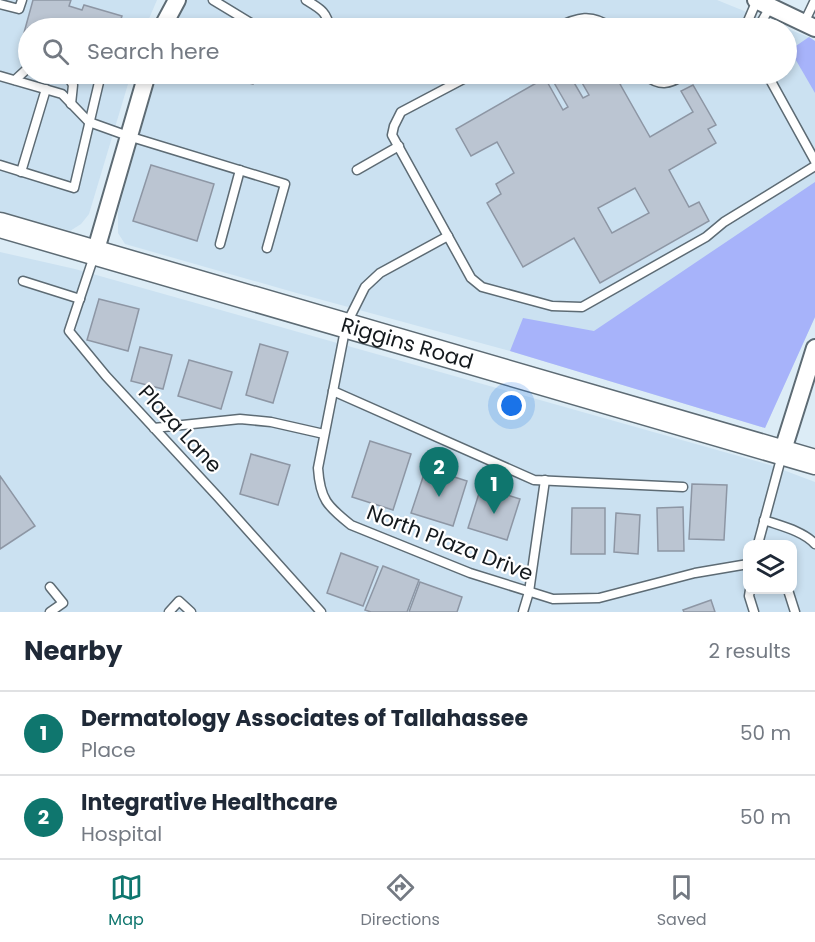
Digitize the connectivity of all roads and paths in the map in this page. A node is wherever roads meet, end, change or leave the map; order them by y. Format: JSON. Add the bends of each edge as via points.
{"nodes":[{"id":1,"x":22,"y":0,"type":"edge"},
{"id":2,"x":177,"y":0,"type":"edge"},
{"id":3,"x":213,"y":0,"type":"edge"},
{"id":4,"x":306,"y":0,"type":"edge"},
{"id":5,"x":327,"y":0,"type":"edge"},
{"id":6,"x":815,"y":0,"type":"edge"},
{"id":7,"x":760,"y":2,"type":"edge"},
{"id":8,"x":0,"y":4,"type":"edge"},
{"id":9,"x":324,"y":10,"type":"junction"},
{"id":10,"x":167,"y":18,"type":"edge"},
{"id":11,"x":243,"y":18,"type":"edge"},
{"id":12,"x":327,"y":18,"type":"edge"},
{"id":13,"x":751,"y":18,"type":"edge"},
{"id":14,"x":759,"y":18,"type":"edge"},
{"id":15,"x":795,"y":18,"type":"edge"},
{"id":16,"x":810,"y":25,"type":"edge"},
{"id":17,"x":0,"y":76,"type":"edge"},
{"id":18,"x":18,"y":77,"type":"edge"},
{"id":19,"x":15,"y":80,"type":"junction"},
{"id":20,"x":18,"y":81,"type":"edge"},
{"id":21,"x":28,"y":84,"type":"edge"},
{"id":22,"x":72,"y":84,"type":"edge"},
{"id":23,"x":98,"y":84,"type":"edge"},
{"id":24,"x":144,"y":84,"type":"edge"},
{"id":25,"x":454,"y":84,"type":"edge"},
{"id":26,"x":773,"y":84,"type":"edge"},
{"id":27,"x":45,"y":89,"type":"junction"},
{"id":28,"x":71,"y":104,"type":"junction"},
{"id":29,"x":89,"y":122,"type":"junction"},
{"id":30,"x":128,"y":136,"type":"junction"},
{"id":31,"x":399,"y":146,"type":"junction"},
{"id":32,"x":815,"y":161,"type":"edge"},
{"id":33,"x":0,"y":165,"type":"edge"},
{"id":34,"x":815,"y":166,"type":"edge"},
{"id":35,"x":240,"y":170,"type":"junction"},
{"id":36,"x":357,"y":170,"type":"dead end"},
{"id":37,"x":21,"y":172,"type":"junction"},
{"id":38,"x":0,"y":225,"type":"edge"},
{"id":39,"x":448,"y":236,"type":"junction"},
{"id":40,"x":220,"y":244,"type":"dead end"},
{"id":41,"x":267,"y":248,"type":"dead end"},
{"id":42,"x":95,"y":253,"type":"junction"},
{"id":43,"x":23,"y":281,"type":"dead end"},
{"id":44,"x":80,"y":299,"type":"junction"},
{"id":45,"x":346,"y":325,"type":"junction"},
{"id":46,"x":815,"y":348,"type":"edge"},
{"id":47,"x":333,"y":391,"type":"junction"},
{"id":48,"x":154,"y":428,"type":"junction"},
{"id":49,"x":324,"y":434,"type":"junction"},
{"id":50,"x":782,"y":453,"type":"junction"},
{"id":51,"x":815,"y":462,"type":"edge"},
{"id":52,"x":545,"y":480,"type":"junction"},
{"id":53,"x":683,"y":487,"type":"dead end"},
{"id":54,"x":764,"y":520,"type":"junction"},
{"id":55,"x":759,"y":540,"type":"edge"},
{"id":56,"x":815,"y":544,"type":"edge"},
{"id":57,"x":743,"y":565,"type":"edge"},
{"id":58,"x":50,"y":587,"type":"dead end"},
{"id":59,"x":529,"y":592,"type":"junction"},
{"id":60,"x":749,"y":594,"type":"edge"},
{"id":61,"x":789,"y":594,"type":"edge"},
{"id":62,"x":50,"y":612,"type":"edge"},
{"id":63,"x":169,"y":612,"type":"edge"},
{"id":64,"x":191,"y":612,"type":"edge"},
{"id":65,"x":321,"y":612,"type":"edge"},
{"id":66,"x":522,"y":612,"type":"edge"},
{"id":67,"x":754,"y":612,"type":"edge"},
{"id":68,"x":795,"y":612,"type":"edge"}],
"edges":[{"from":1,"to":8,"type":"lane","via":[[19,9]]},
{"from":2,"to":10,"type":"street"},
{"from":3,"to":11,"type":"lane"},
{"from":4,"to":9,"type":"lane"},
{"from":5,"to":9,"type":"lane"},
{"from":6,"to":16,"type":"lane"},
{"from":7,"to":13,"type":"lane"},
{"from":7,"to":14,"type":"lane"},
{"from":7,"to":15,"type":"street"},
{"from":9,"to":12,"type":"lane"},
{"from":17,"to":19,"type":"lane"},
{"from":18,"to":19,"type":"lane"},
{"from":19,"to":20,"type":"lane"},
{"from":21,"to":27,"type":"lane"},
{"from":22,"to":28,"type":"lane"},
{"from":23,"to":29,"type":"lane"},
{"from":24,"to":30,"type":"street"},
{"from":25,"to":31,"type":"lane","via":[[401,112],[392,135]]},
{"from":26,"to":32,"type":"lane"},
{"from":27,"to":28,"type":"lane","via":[[62,94]]},
{"from":27,"to":37,"type":"lane"},
{"from":28,"to":29,"type":"lane"},
{"from":29,"to":30,"type":"lane"},
{"from":29,"to":37,"type":"lane","via":[[74,188]]},
{"from":30,"to":35,"type":"lane"},
{"from":30,"to":42,"type":"street"},
{"from":31,"to":36,"type":"lane"},
{"from":31,"to":39,"type":"lane"},
{"from":33,"to":37,"type":"lane"},
{"from":34,"to":39,"type":"lane","via":[[706,237],[582,307],[552,306],[482,287],[471,278]]},
{"from":35,"to":40,"type":"lane"},
{"from":35,"to":41,"type":"lane","via":[[285,184]]},
{"from":38,"to":42,"type":"street","name":"Riggins Road"},
{"from":39,"to":45,"type":"lane","name":"North Plaza Drive","via":[[380,273],[365,287]]},
{"from":42,"to":44,"type":"lane","name":"Plaza Lane"},
{"from":42,"to":45,"type":"street","name":"Riggins Road"},
{"from":43,"to":44,"type":"lane"},
{"from":44,"to":48,"type":"lane","name":"Plaza Lane","via":[[69,331]]},
{"from":45,"to":47,"type":"lane","name":"North Plaza Drive"},
{"from":45,"to":50,"type":"street","name":"Riggins Road"},
{"from":46,"to":50,"type":"street"},
{"from":47,"to":49,"type":"lane","name":"North Plaza Drive"},
{"from":47,"to":52,"type":"lane","via":[[534,480]]},
{"from":48,"to":49,"type":"lane","via":[[240,419]]},
{"from":48,"to":65,"type":"lane","name":"Plaza Lane"},
{"from":49,"to":59,"type":"lane","name":"North Plaza Drive","via":[[319,487],[325,500],[351,525],[470,573]]},
{"from":50,"to":51,"type":"street","name":"Riggins Road"},
{"from":50,"to":54,"type":"lane"},
{"from":52,"to":53,"type":"lane"},
{"from":52,"to":59,"type":"lane"},
{"from":54,"to":55,"type":"lane"},
{"from":54,"to":56,"type":"lane"},
{"from":57,"to":59,"type":"lane","name":"North Plaza Drive","via":[[599,598],[553,599]]},
{"from":58,"to":62,"type":"lane","via":[[63,603]]},
{"from":59,"to":66,"type":"lane"},
{"from":60,"to":67,"type":"lane"},
{"from":61,"to":68,"type":"lane"},
{"from":63,"to":64,"type":"lane","via":[[178,601]]}]}
